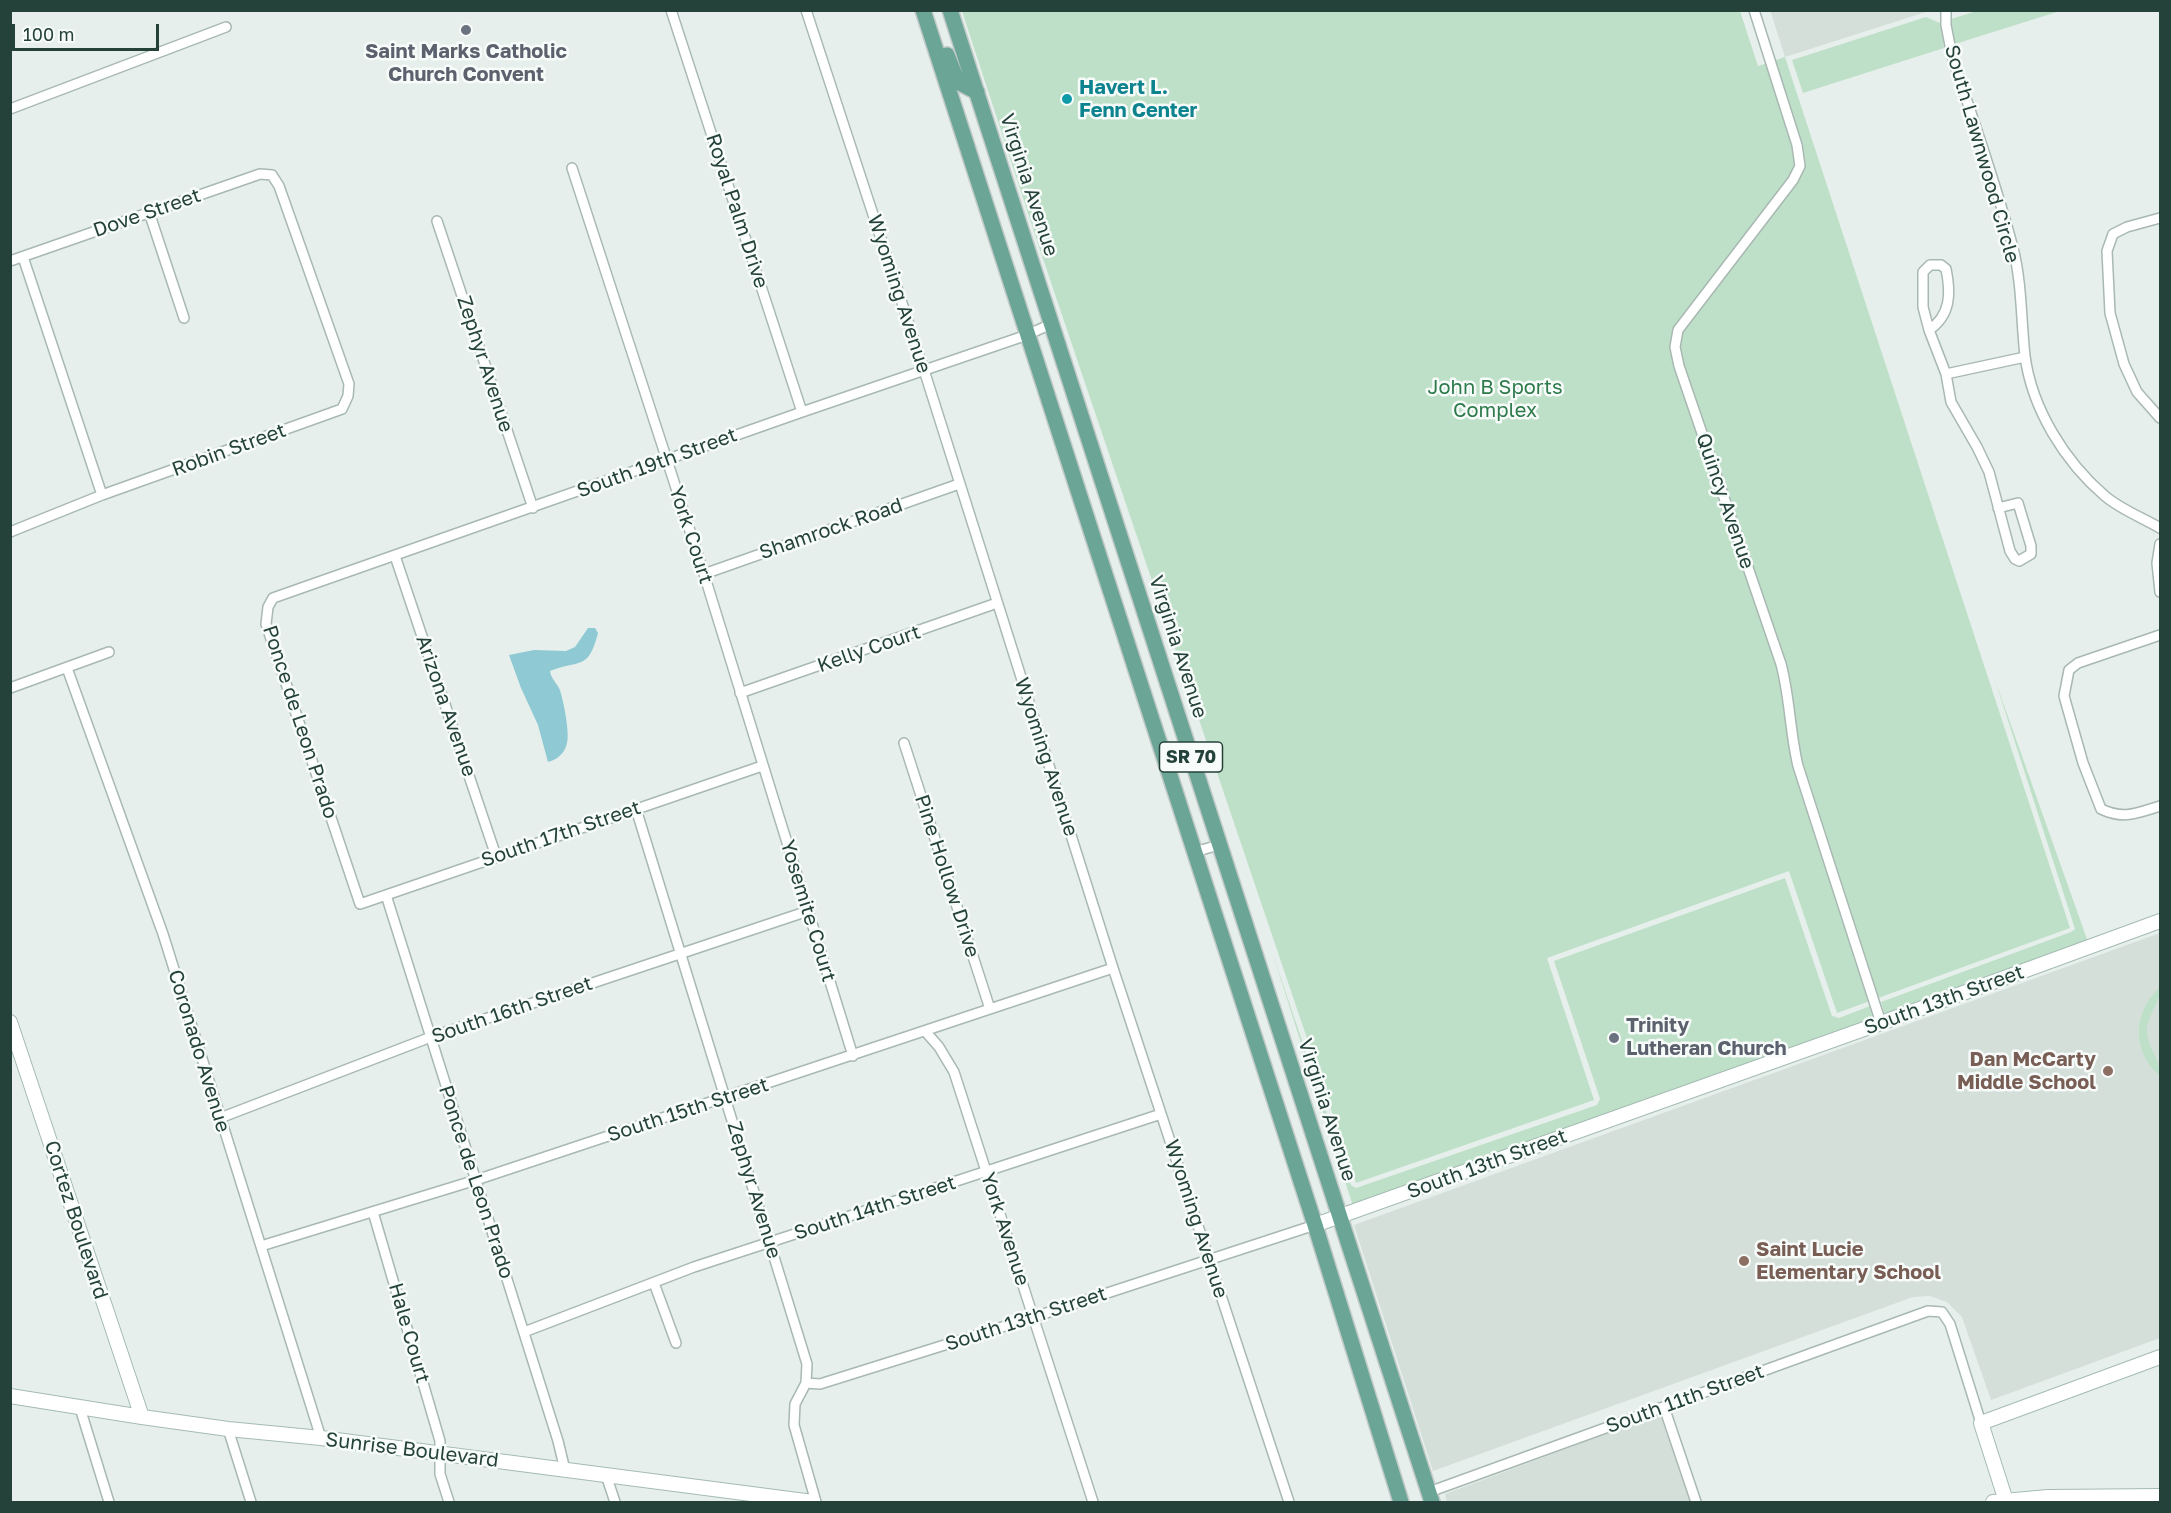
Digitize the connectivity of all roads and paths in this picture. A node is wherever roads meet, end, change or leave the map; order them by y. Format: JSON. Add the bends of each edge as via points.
{"nodes":[{"id":1,"x":671,"y":10,"type":"edge"},
{"id":2,"x":806,"y":10,"type":"edge"},
{"id":3,"x":923,"y":10,"type":"edge"},
{"id":4,"x":928,"y":10,"type":"edge"},
{"id":5,"x":950,"y":10,"type":"edge"},
{"id":6,"x":1754,"y":10,"type":"edge"},
{"id":7,"x":1946,"y":10,"type":"edge"},
{"id":8,"x":226,"y":27,"type":"dead end"},
{"id":9,"x":977,"y":92,"type":"junction"},
{"id":10,"x":10,"y":109,"type":"edge"},
{"id":11,"x":572,"y":168,"type":"dead end"},
{"id":12,"x":149,"y":212,"type":"junction"},
{"id":13,"x":2160,"y":218,"type":"edge"},
{"id":14,"x":437,"y":220,"type":"dead end"},
{"id":15,"x":23,"y":257,"type":"junction"},
{"id":16,"x":10,"y":261,"type":"edge"},
{"id":17,"x":184,"y":318,"type":"dead end"},
{"id":18,"x":1051,"y":324,"type":"junction"},
{"id":19,"x":1929,"y":330,"type":"junction"},
{"id":20,"x":1027,"y":335,"type":"junction"},
{"id":21,"x":2025,"y":357,"type":"junction"},
{"id":22,"x":924,"y":370,"type":"junction"},
{"id":23,"x":1946,"y":374,"type":"junction"},
{"id":24,"x":348,"y":396,"type":"joint"},
{"id":25,"x":802,"y":412,"type":"junction"},
{"id":26,"x":2160,"y":418,"type":"edge"},
{"id":27,"x":667,"y":460,"type":"junction"},
{"id":28,"x":959,"y":484,"type":"junction"},
{"id":29,"x":102,"y":495,"type":"junction"},
{"id":30,"x":533,"y":508,"type":"junction"},
{"id":31,"x":1998,"y":508,"type":"junction"},
{"id":32,"x":2160,"y":528,"type":"edge"},
{"id":33,"x":10,"y":532,"type":"edge"},
{"id":34,"x":2160,"y":544,"type":"edge"},
{"id":35,"x":395,"y":556,"type":"junction"},
{"id":36,"x":704,"y":574,"type":"junction"},
{"id":37,"x":2160,"y":592,"type":"edge"},
{"id":38,"x":997,"y":603,"type":"junction"},
{"id":39,"x":268,"y":607,"type":"joint"},
{"id":40,"x":2160,"y":635,"type":"edge"},
{"id":41,"x":109,"y":652,"type":"dead end"},
{"id":42,"x":67,"y":668,"type":"junction"},
{"id":43,"x":10,"y":688,"type":"edge"},
{"id":44,"x":740,"y":693,"type":"junction"},
{"id":45,"x":904,"y":743,"type":"dead end"},
{"id":46,"x":762,"y":766,"type":"junction"},
{"id":47,"x":2160,"y":806,"type":"edge"},
{"id":48,"x":636,"y":809,"type":"junction"},
{"id":49,"x":1219,"y":845,"type":"junction"},
{"id":50,"x":1194,"y":852,"type":"junction"},
{"id":51,"x":496,"y":856,"type":"junction"},
{"id":52,"x":386,"y":895,"type":"junction"},
{"id":53,"x":360,"y":904,"type":"joint"},
{"id":54,"x":808,"y":911,"type":"junction"},
{"id":55,"x":2160,"y":921,"type":"edge"},
{"id":56,"x":681,"y":953,"type":"junction"},
{"id":57,"x":1113,"y":968,"type":"junction"},
{"id":58,"x":990,"y":1009,"type":"junction"},
{"id":59,"x":10,"y":1022,"type":"edge"},
{"id":60,"x":1881,"y":1023,"type":"junction"},
{"id":61,"x":925,"y":1031,"type":"junction"},
{"id":62,"x":431,"y":1037,"type":"junction"},
{"id":63,"x":853,"y":1056,"type":"junction"},
{"id":64,"x":725,"y":1097,"type":"junction"},
{"id":65,"x":1161,"y":1114,"type":"junction"},
{"id":66,"x":220,"y":1118,"type":"junction"},
{"id":67,"x":986,"y":1171,"type":"junction"},
{"id":68,"x":476,"y":1180,"type":"junction"},
{"id":69,"x":374,"y":1212,"type":"junction"},
{"id":70,"x":1339,"y":1216,"type":"junction"},
{"id":71,"x":1315,"y":1225,"type":"junction"},
{"id":72,"x":770,"y":1242,"type":"junction"},
{"id":73,"x":261,"y":1246,"type":"junction"},
{"id":74,"x":1209,"y":1259,"type":"junction"},
{"id":75,"x":654,"y":1283,"type":"junction"},
{"id":76,"x":1034,"y":1317,"type":"junction"},
{"id":77,"x":524,"y":1332,"type":"junction"},
{"id":78,"x":676,"y":1343,"type":"dead end"},
{"id":79,"x":2160,"y":1357,"type":"edge"},
{"id":80,"x":806,"y":1383,"type":"junction"},
{"id":81,"x":10,"y":1396,"type":"edge"},
{"id":82,"x":1664,"y":1407,"type":"junction"},
{"id":83,"x":80,"y":1408,"type":"junction"},
{"id":84,"x":142,"y":1418,"type":"junction"},
{"id":85,"x":1981,"y":1423,"type":"junction"},
{"id":86,"x":228,"y":1429,"type":"junction"},
{"id":87,"x":321,"y":1438,"type":"junction"},
{"id":88,"x":441,"y":1454,"type":"junction"},
{"id":89,"x":565,"y":1470,"type":"junction"},
{"id":90,"x":606,"y":1475,"type":"junction"},
{"id":91,"x":1430,"y":1497,"type":"edge"},
{"id":92,"x":2160,"y":1498,"type":"edge"},
{"id":93,"x":2002,"y":1502,"type":"edge"},
{"id":94,"x":109,"y":1503,"type":"edge"},
{"id":95,"x":251,"y":1503,"type":"edge"},
{"id":96,"x":449,"y":1503,"type":"edge"},
{"id":97,"x":615,"y":1503,"type":"edge"},
{"id":98,"x":815,"y":1503,"type":"edge"},
{"id":99,"x":1093,"y":1503,"type":"edge"},
{"id":100,"x":1289,"y":1503,"type":"edge"},
{"id":101,"x":1401,"y":1503,"type":"edge"},
{"id":102,"x":1696,"y":1503,"type":"edge"}],
"edges":[{"from":1,"to":25,"type":"street","name":"Royal Palm Drive"},
{"from":2,"to":22,"type":"street","name":"Wyoming Avenue"},
{"from":3,"to":20,"type":"main road","number":"SR 70"},
{"from":4,"to":9,"type":"main road","via":[[958,82]]},
{"from":5,"to":9,"type":"main road","name":"Virginia Avenue","number":"SR 70"},
{"from":6,"to":60,"type":"street","name":"Quincy Avenue","via":[[1797,145],[1800,166],[1678,330],[1675,347],[1781,664],[1798,766]]},
{"from":7,"to":21,"type":"street","name":"South Lawnwood Circle","via":[[1952,56],[2013,250],[2023,308]]},
{"from":8,"to":10,"type":"street"},
{"from":9,"to":18,"type":"main road","name":"Virginia Avenue","number":"SR 70"},
{"from":11,"to":27,"type":"street","name":"York Court"},
{"from":12,"to":15,"type":"street","name":"Dove Street"},
{"from":12,"to":17,"type":"street"},
{"from":12,"to":24,"type":"street","name":"Dove Street","via":[[260,174],[272,175],[349,384]]},
{"from":13,"to":26,"type":"street","via":[[2113,234],[2107,251],[2110,313],[2124,364],[2137,392]]},
{"from":14,"to":30,"type":"street","name":"Zephyr Avenue"},
{"from":15,"to":16,"type":"street","name":"Dove Street"},
{"from":15,"to":29,"type":"street"},
{"from":18,"to":20,"type":"street","name":"South 19th Street"},
{"from":18,"to":49,"type":"main road","name":"Virginia Avenue","number":"SR 70"},
{"from":19,"to":19,"type":"street","via":[[1946,313],[1949,285],[1946,269],[1941,265],[1930,265],[1923,272],[1923,307]]},
{"from":19,"to":23,"type":"street"},
{"from":20,"to":22,"type":"street","name":"South 19th Street"},
{"from":20,"to":50,"type":"main road","number":"SR 70"},
{"from":21,"to":23,"type":"street"},
{"from":21,"to":32,"type":"street","name":"South Lawnwood Circle","via":[[2035,395],[2053,434],[2078,470],[2107,498]]},
{"from":22,"to":25,"type":"street","name":"South 19th Street"},
{"from":22,"to":28,"type":"street","name":"Wyoming Avenue"},
{"from":23,"to":31,"type":"street","via":[[1952,402],[1989,472]]},
{"from":24,"to":29,"type":"street","name":"Robin Street","via":[[342,409]]},
{"from":25,"to":27,"type":"street","name":"South 19th Street"},
{"from":27,"to":30,"type":"street","name":"South 19th Street"},
{"from":27,"to":36,"type":"street","name":"York Court"},
{"from":28,"to":36,"type":"street","name":"Shamrock Road"},
{"from":28,"to":38,"type":"street","name":"Wyoming Avenue"},
{"from":29,"to":33,"type":"street","name":"Robin Street"},
{"from":30,"to":35,"type":"street","name":"South 19th Street"},
{"from":31,"to":31,"type":"street","via":[[2010,551],[2015,559],[2025,559],[2031,554],[2031,546],[2018,504]]},
{"from":34,"to":37,"type":"street"},
{"from":35,"to":39,"type":"street","name":"South 19th Street","via":[[273,598]]},
{"from":35,"to":51,"type":"street","name":"Arizona Avenue"},
{"from":36,"to":44,"type":"street","name":"York Court"},
{"from":38,"to":44,"type":"street","name":"Kelly Court"},
{"from":38,"to":57,"type":"street","name":"Wyoming Avenue"},
{"from":39,"to":53,"type":"street","name":"Ponce de Leon Prado","via":[[266,624]]},
{"from":40,"to":47,"type":"street","via":[[2078,663],[2069,670],[2064,696],[2101,809],[2125,816]]},
{"from":41,"to":42,"type":"street"},
{"from":42,"to":43,"type":"street"},
{"from":42,"to":66,"type":"street","name":"Coronado Avenue","via":[[163,934]]},
{"from":44,"to":46,"type":"street","name":"York Court"},
{"from":45,"to":58,"type":"street","name":"Pine Hollow Drive"},
{"from":46,"to":48,"type":"street","name":"South 17th Street"},
{"from":46,"to":54,"type":"street","name":"Yosemite Court"},
{"from":48,"to":51,"type":"street","name":"South 17th Street"},
{"from":48,"to":56,"type":"street","name":"Zephyr Avenue"},
{"from":49,"to":50,"type":"street"},
{"from":49,"to":70,"type":"main road","name":"Virginia Avenue","number":"SR 70"},
{"from":50,"to":71,"type":"main road","number":"SR 70"},
{"from":51,"to":52,"type":"street","name":"South 17th Street"},
{"from":52,"to":53,"type":"street","name":"South 17th Street"},
{"from":52,"to":62,"type":"street","name":"Ponce de Leon Prado"},
{"from":54,"to":56,"type":"street","name":"South 16th Street"},
{"from":54,"to":63,"type":"street","name":"Yosemite Court"},
{"from":55,"to":60,"type":"street","name":"South 13th Street"},
{"from":56,"to":62,"type":"street","name":"South 16th Street"},
{"from":56,"to":64,"type":"street","name":"Zephyr Avenue"},
{"from":57,"to":58,"type":"street","name":"South 15th Street"},
{"from":57,"to":65,"type":"street","name":"Wyoming Avenue"},
{"from":58,"to":61,"type":"street","name":"South 15th Street"},
{"from":59,"to":84,"type":"street","name":"Cortez Boulevard"},
{"from":60,"to":70,"type":"street","name":"South 13th Street"},
{"from":61,"to":63,"type":"street","name":"South 15th Street"},
{"from":61,"to":67,"type":"street","name":"York Avenue","via":[[954,1072]]},
{"from":62,"to":66,"type":"street","name":"South 16th Street"},
{"from":62,"to":68,"type":"street","name":"Ponce de Leon Prado"},
{"from":63,"to":64,"type":"street","name":"South 15th Street"},
{"from":64,"to":68,"type":"street","name":"South 15th Street"},
{"from":64,"to":72,"type":"street","name":"Zephyr Avenue"},
{"from":65,"to":67,"type":"street","name":"South 14th Street"},
{"from":65,"to":74,"type":"street","name":"Wyoming Avenue"},
{"from":66,"to":73,"type":"street","name":"Coronado Avenue"},
{"from":67,"to":72,"type":"street","name":"South 14th Street"},
{"from":67,"to":76,"type":"street","name":"York Avenue"},
{"from":68,"to":69,"type":"street","name":"South 15th Street"},
{"from":68,"to":77,"type":"street","name":"Ponce de Leon Prado"},
{"from":69,"to":73,"type":"street","name":"South 15th Street"},
{"from":69,"to":88,"type":"street","name":"Hale Court"},
{"from":70,"to":71,"type":"street","name":"South 13th Street"},
{"from":70,"to":91,"type":"main road","name":"Virginia Avenue","number":"SR 70"},
{"from":71,"to":74,"type":"street","name":"South 13th Street"},
{"from":71,"to":101,"type":"main road","number":"SR 70"},
{"from":72,"to":75,"type":"street","name":"South 14th Street"},
{"from":72,"to":80,"type":"street","name":"Zephyr Avenue","via":[[807,1364]]},
{"from":73,"to":87,"type":"street","name":"Coronado Avenue"},
{"from":74,"to":76,"type":"street","name":"South 13th Street"},
{"from":74,"to":100,"type":"street","name":"Wyoming Avenue"},
{"from":75,"to":77,"type":"street","name":"South 14th Street"},
{"from":75,"to":78,"type":"street"},
{"from":76,"to":80,"type":"street","name":"South 13th Street","via":[[820,1384]]},
{"from":76,"to":99,"type":"street","name":"York Avenue"},
{"from":77,"to":89,"type":"street","name":"Ponce de Leon Prado"},
{"from":79,"to":85,"type":"street"},
{"from":80,"to":98,"type":"street","name":"Zephyr Avenue","via":[[795,1404],[794,1425]]},
{"from":81,"to":83,"type":"street","name":"Sunrise Boulevard"},
{"from":82,"to":85,"type":"street","name":"South 11th Street","via":[[1928,1311],[1942,1312],[1950,1324]]},
{"from":82,"to":91,"type":"street","name":"South 11th Street"},
{"from":82,"to":102,"type":"street"},
{"from":83,"to":84,"type":"street","name":"Sunrise Boulevard"},
{"from":83,"to":94,"type":"street"},
{"from":84,"to":86,"type":"street","name":"Sunrise Boulevard"},
{"from":85,"to":93,"type":"street"},
{"from":86,"to":87,"type":"street","name":"Sunrise Boulevard"},
{"from":86,"to":95,"type":"street"},
{"from":87,"to":88,"type":"street","name":"Sunrise Boulevard"},
{"from":88,"to":89,"type":"street","name":"Sunrise Boulevard"},
{"from":88,"to":96,"type":"street","name":"Hale Court","via":[[440,1474]]},
{"from":89,"to":90,"type":"street","name":"Sunrise Boulevard"},
{"from":90,"to":97,"type":"street"},
{"from":90,"to":98,"type":"street","name":"Sunrise Boulevard"},
{"from":92,"to":93,"type":"street","via":[[2048,1497]]}]}
